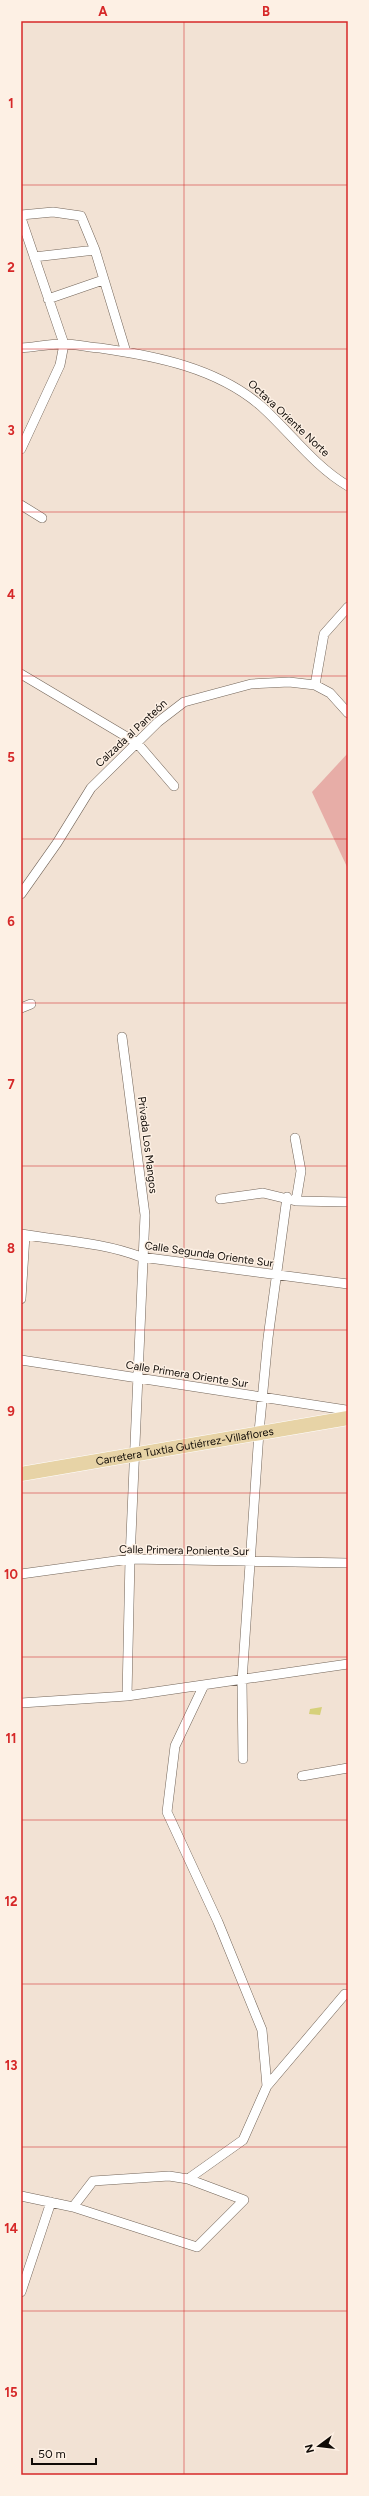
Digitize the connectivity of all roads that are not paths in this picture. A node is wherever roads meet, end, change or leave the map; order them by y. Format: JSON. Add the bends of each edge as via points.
{"nodes":[{"id":1,"x":21,"y":217,"type":"edge"},
{"id":2,"x":95,"y":250,"type":"junction"},
{"id":3,"x":34,"y":257,"type":"junction"},
{"id":4,"x":103,"y":280,"type":"junction"},
{"id":5,"x":48,"y":298,"type":"junction"},
{"id":6,"x":64,"y":344,"type":"junction"},
{"id":7,"x":21,"y":348,"type":"edge"},
{"id":8,"x":126,"y":352,"type":"junction"},
{"id":9,"x":21,"y":449,"type":"edge"},
{"id":10,"x":348,"y":486,"type":"edge"},
{"id":11,"x":21,"y":505,"type":"edge"},
{"id":12,"x":42,"y":518,"type":"dead end"},
{"id":13,"x":348,"y":607,"type":"edge"},
{"id":14,"x":21,"y":674,"type":"edge"},
{"id":15,"x":315,"y":685,"type":"junction"},
{"id":16,"x":348,"y":713,"type":"edge"},
{"id":17,"x":137,"y":743,"type":"junction"},
{"id":18,"x":174,"y":786,"type":"dead end"},
{"id":19,"x":21,"y":894,"type":"edge"},
{"id":20,"x":31,"y":1004,"type":"dead end"},
{"id":21,"x":21,"y":1008,"type":"edge"},
{"id":22,"x":122,"y":1037,"type":"dead end"},
{"id":23,"x":295,"y":1138,"type":"dead end"},
{"id":24,"x":286,"y":1197,"type":"junction"},
{"id":25,"x":220,"y":1199,"type":"dead end"},
{"id":26,"x":296,"y":1201,"type":"junction"},
{"id":27,"x":348,"y":1202,"type":"edge"},
{"id":28,"x":23,"y":1234,"type":"edge"},
{"id":29,"x":141,"y":1257,"type":"junction"},
{"id":30,"x":276,"y":1276,"type":"junction"},
{"id":31,"x":348,"y":1284,"type":"edge"},
{"id":32,"x":21,"y":1299,"type":"edge"},
{"id":33,"x":21,"y":1360,"type":"edge"},
{"id":34,"x":139,"y":1378,"type":"junction"},
{"id":35,"x":262,"y":1398,"type":"junction"},
{"id":36,"x":347,"y":1413,"type":"edge"},
{"id":37,"x":260,"y":1432,"type":"junction"},
{"id":38,"x":136,"y":1454,"type":"junction"},
{"id":39,"x":21,"y":1474,"type":"edge"},
{"id":40,"x":130,"y":1559,"type":"junction"},
{"id":41,"x":252,"y":1563,"type":"junction"},
{"id":42,"x":348,"y":1563,"type":"edge"},
{"id":43,"x":21,"y":1574,"type":"edge"},
{"id":44,"x":348,"y":1664,"type":"edge"},
{"id":45,"x":242,"y":1680,"type":"junction"},
{"id":46,"x":204,"y":1685,"type":"junction"},
{"id":47,"x":127,"y":1696,"type":"junction"},
{"id":48,"x":21,"y":1703,"type":"edge"},
{"id":49,"x":243,"y":1759,"type":"dead end"},
{"id":50,"x":348,"y":1768,"type":"edge"},
{"id":51,"x":302,"y":1776,"type":"dead end"},
{"id":52,"x":345,"y":1994,"type":"dead end"},
{"id":53,"x":267,"y":2086,"type":"junction"},
{"id":54,"x":188,"y":2179,"type":"junction"},
{"id":55,"x":21,"y":2196,"type":"edge"},
{"id":56,"x":51,"y":2202,"type":"junction"},
{"id":57,"x":73,"y":2206,"type":"junction"},
{"id":58,"x":21,"y":2292,"type":"edge"}],
"edges":[{"from":1,"to":2,"type":"street","via":[[53,212],[81,216]]},
{"from":1,"to":3,"type":"street"},
{"from":2,"to":3,"type":"street"},
{"from":2,"to":4,"type":"street"},
{"from":3,"to":5,"type":"street"},
{"from":4,"to":5,"type":"street"},
{"from":4,"to":8,"type":"street"},
{"from":5,"to":6,"type":"street"},
{"from":6,"to":7,"type":"street","name":"Octava Oriente Norte"},
{"from":6,"to":8,"type":"street","name":"Octava Oriente Norte"},
{"from":6,"to":9,"type":"street","via":[[60,364]]},
{"from":8,"to":10,"type":"street","name":"Octava Oriente Norte","via":[[180,364],[239,388],[294,441]]},
{"from":11,"to":12,"type":"street"},
{"from":13,"to":15,"type":"street","via":[[324,634]]},
{"from":14,"to":17,"type":"street"},
{"from":15,"to":16,"type":"street","via":[[330,693]]},
{"from":15,"to":17,"type":"street","name":"Calzada al Panteón","via":[[289,682],[251,684],[184,702],[172,709]]},
{"from":17,"to":18,"type":"street"},
{"from":17,"to":19,"type":"street","name":"Calzada al Panteón","via":[[91,788]]},
{"from":20,"to":21,"type":"street"},
{"from":22,"to":29,"type":"street","name":"Privada Los Mangos","via":[[145,1215]]},
{"from":23,"to":26,"type":"street","via":[[301,1171]]},
{"from":24,"to":25,"type":"street","via":[[263,1193]]},
{"from":24,"to":26,"type":"street"},
{"from":24,"to":30,"type":"street"},
{"from":26,"to":27,"type":"street"},
{"from":28,"to":29,"type":"street","name":"Calle Segunda Oriente Sur","via":[[107,1247]]},
{"from":28,"to":32,"type":"street"},
{"from":29,"to":30,"type":"street","name":"Calle Segunda Oriente Sur"},
{"from":29,"to":34,"type":"street","name":"Privada Los Mangos"},
{"from":30,"to":31,"type":"street","name":"Calle Segunda Oriente Sur"},
{"from":30,"to":35,"type":"street"},
{"from":33,"to":34,"type":"street","name":"Calle Primera Oriente Sur"},
{"from":34,"to":35,"type":"street","name":"Calle Primera Oriente Sur"},
{"from":34,"to":38,"type":"street","name":"Privada Los Mangos"},
{"from":35,"to":36,"type":"street","name":"Calle Primera Oriente Sur"},
{"from":35,"to":37,"type":"street"},
{"from":36,"to":37,"type":"main road","name":"Carretera Tuxtla Gutiérrez-Villaflores"},
{"from":37,"to":38,"type":"main road","name":"Carretera Tuxtla Gutiérrez-Villaflores"},
{"from":37,"to":41,"type":"street"},
{"from":38,"to":39,"type":"main road","name":"Carretera Tuxtla Gutiérrez-Villaflores"},
{"from":38,"to":40,"type":"street","name":"Privada Los Mangos"},
{"from":40,"to":41,"type":"street","name":"Calle Primera Poniente Sur"},
{"from":40,"to":43,"type":"street","name":"Calle Primera Poniente Sur"},
{"from":40,"to":47,"type":"street","name":"Privada Los Mangos"},
{"from":41,"to":42,"type":"street","name":"Calle Primera Poniente Sur"},
{"from":41,"to":45,"type":"street"},
{"from":44,"to":45,"type":"street"},
{"from":45,"to":46,"type":"street"},
{"from":45,"to":49,"type":"street"},
{"from":46,"to":47,"type":"street"},
{"from":46,"to":53,"type":"street","via":[[175,1746],[167,1812],[218,1922],[262,2030]]},
{"from":47,"to":48,"type":"street"},
{"from":50,"to":51,"type":"street"},
{"from":52,"to":53,"type":"street"},
{"from":53,"to":54,"type":"street","via":[[243,2140]]},
{"from":54,"to":57,"type":"street","via":[[169,2176],[93,2181]]},
{"from":54,"to":57,"type":"street","via":[[244,2200],[198,2247]]},
{"from":55,"to":56,"type":"street"},
{"from":56,"to":57,"type":"street"},
{"from":56,"to":58,"type":"street"}]}
